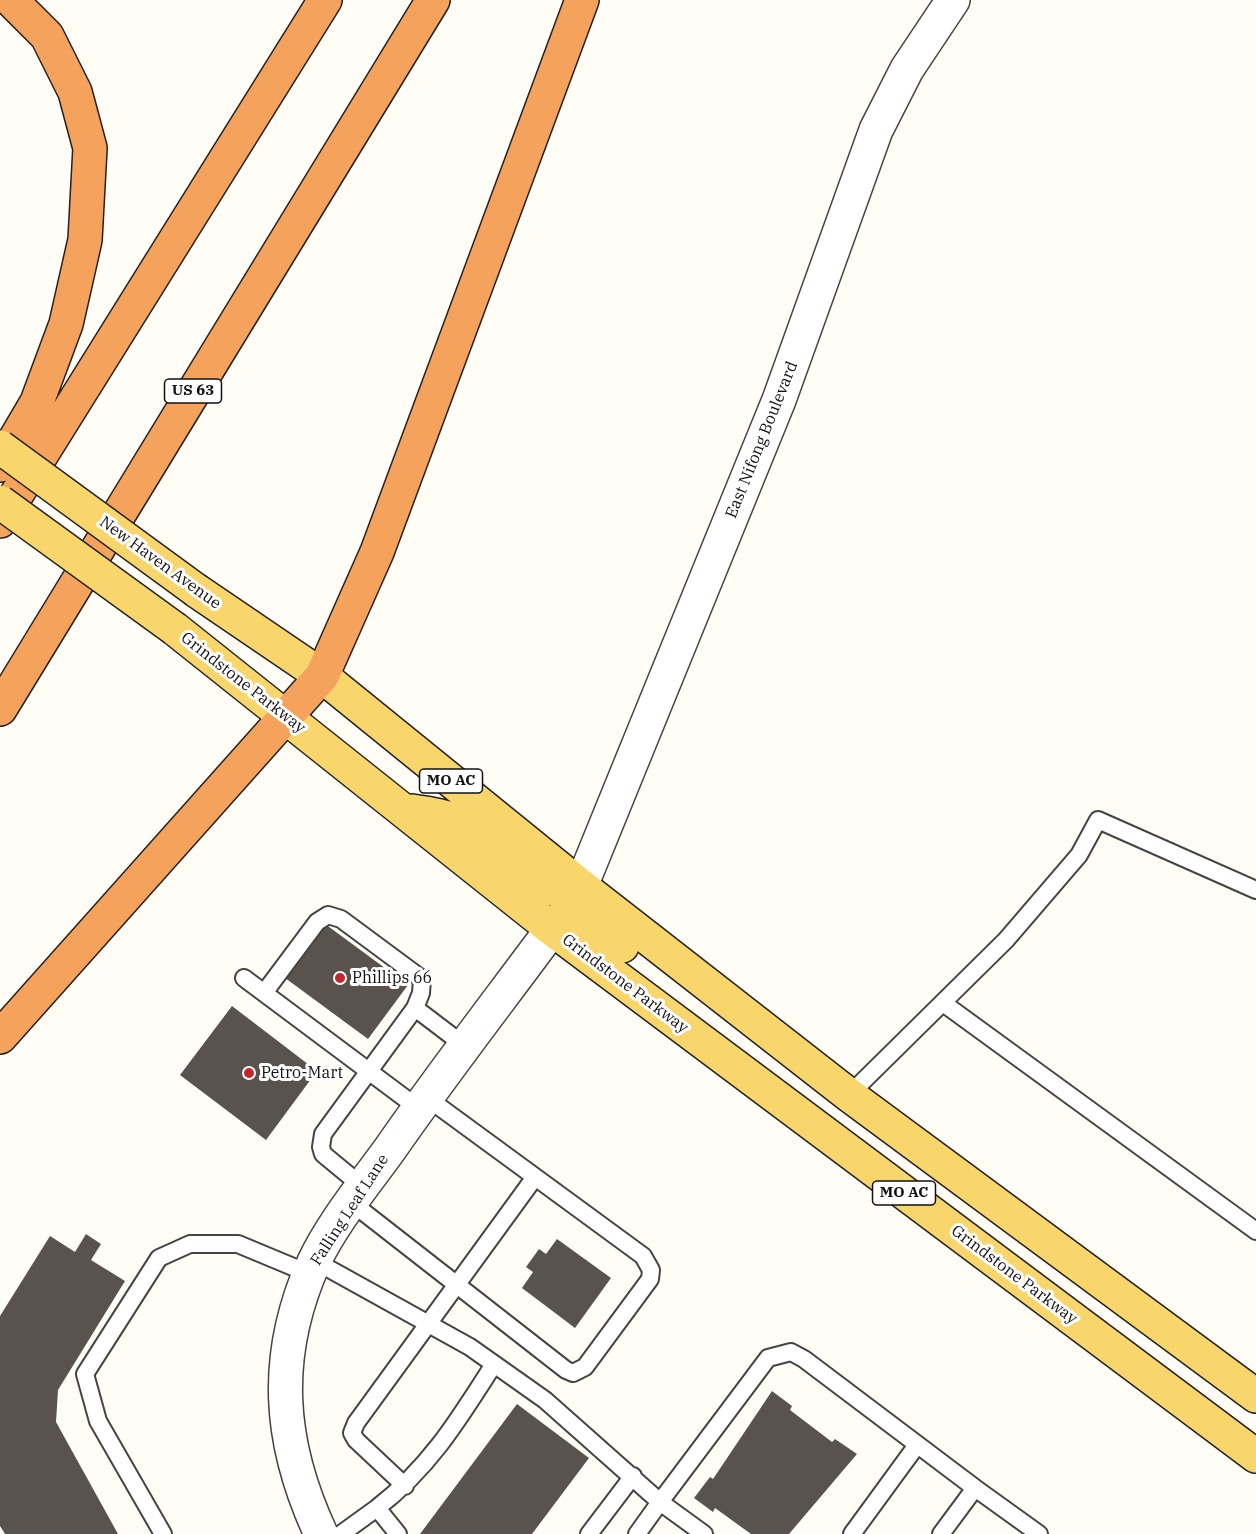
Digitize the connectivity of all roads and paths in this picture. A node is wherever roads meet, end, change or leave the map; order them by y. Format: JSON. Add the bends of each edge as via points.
{"nodes":[{"id":1,"x":11,"y":0,"type":"edge"},
{"id":2,"x":326,"y":0,"type":"edge"},
{"id":3,"x":433,"y":0,"type":"edge"},
{"id":4,"x":582,"y":0,"type":"edge"},
{"id":5,"x":953,"y":0,"type":"edge"},
{"id":6,"x":0,"y":447,"type":"edge"},
{"id":7,"x":0,"y":465,"type":"edge"},
{"id":8,"x":0,"y":502,"type":"edge"},
{"id":9,"x":0,"y":521,"type":"edge"},
{"id":10,"x":322,"y":676,"type":"junction"},
{"id":11,"x":0,"y":709,"type":"edge"},
{"id":12,"x":286,"y":718,"type":"junction"},
{"id":13,"x":404,"y":810,"type":"junction"},
{"id":14,"x":581,"y":886,"type":"junction"},
{"id":15,"x":1256,"y":890,"type":"edge"},
{"id":16,"x":552,"y":929,"type":"junction"},
{"id":17,"x":244,"y":978,"type":"dead end"},
{"id":18,"x":264,"y":993,"type":"junction"},
{"id":19,"x":943,"y":1003,"type":"junction"},
{"id":20,"x":415,"y":1008,"type":"junction"},
{"id":21,"x":749,"y":1017,"type":"junction"},
{"id":22,"x":0,"y":1036,"type":"edge"},
{"id":23,"x":465,"y":1046,"type":"junction"},
{"id":24,"x":369,"y":1072,"type":"junction"},
{"id":25,"x":849,"y":1095,"type":"junction"},
{"id":26,"x":422,"y":1102,"type":"junction"},
{"id":27,"x":535,"y":1177,"type":"junction"},
{"id":28,"x":357,"y":1195,"type":"junction"},
{"id":29,"x":1256,"y":1231,"type":"edge"},
{"id":30,"x":312,"y":1268,"type":"junction"},
{"id":31,"x":457,"y":1285,"type":"junction"},
{"id":32,"x":429,"y":1324,"type":"junction"},
{"id":33,"x":494,"y":1364,"type":"junction"},
{"id":34,"x":1256,"y":1396,"type":"edge"},
{"id":35,"x":917,"y":1445,"type":"junction"},
{"id":36,"x":1256,"y":1456,"type":"edge"},
{"id":37,"x":633,"y":1476,"type":"junction"},
{"id":38,"x":405,"y":1486,"type":"junction"},
{"id":39,"x":975,"y":1488,"type":"junction"},
{"id":40,"x":660,"y":1502,"type":"junction"},
{"id":41,"x":377,"y":1508,"type":"junction"},
{"id":42,"x":163,"y":1534,"type":"edge"},
{"id":43,"x":321,"y":1534,"type":"edge"},
{"id":44,"x":341,"y":1534,"type":"edge"},
{"id":45,"x":398,"y":1534,"type":"edge"},
{"id":46,"x":589,"y":1534,"type":"edge"},
{"id":47,"x":637,"y":1534,"type":"edge"},
{"id":48,"x":704,"y":1534,"type":"edge"},
{"id":49,"x":852,"y":1534,"type":"edge"},
{"id":50,"x":941,"y":1534,"type":"edge"},
{"id":51,"x":1039,"y":1534,"type":"edge"}],
"edges":[{"from":1,"to":7,"type":"highway","via":[[47,36],[75,92],[90,148],[85,240],[66,324],[37,402]]},
{"from":2,"to":9,"type":"highway"},
{"from":3,"to":11,"type":"highway","number":"US 63"},
{"from":4,"to":10,"type":"highway","via":[[377,552]]},
{"from":5,"to":14,"type":"street","name":"East Nifong Boulevard","via":[[907,69],[876,130],[779,400]]},
{"from":6,"to":10,"type":"main road","name":"New Haven Avenue","number":"MO AC","bridge":true,"via":[[197,591]]},
{"from":8,"to":12,"type":"main road","name":"Grindstone Parkway","number":"MO AC","bridge":true,"via":[[175,629]]},
{"from":10,"to":12,"type":"highway"},
{"from":10,"to":14,"type":"main road","number":"MO AC"},
{"from":12,"to":13,"type":"main road","name":"Grindstone Parkway","number":"MO AC"},
{"from":12,"to":22,"type":"highway"},
{"from":13,"to":14,"type":"main road","via":[[461,824],[553,889]]},
{"from":13,"to":16,"type":"main road","name":"Grindstone Parkway","number":"MO AC"},
{"from":14,"to":21,"type":"main road","number":"MO AC"},
{"from":15,"to":19,"type":"lane","via":[[1098,820],[1079,855],[1006,940]]},
{"from":16,"to":21,"type":"main road","via":[[564,914],[574,912],[702,1004]]},
{"from":16,"to":23,"type":"street","name":"Falling Leaf Lane"},
{"from":16,"to":36,"type":"main road","name":"Grindstone Parkway","number":"MO AC"},
{"from":17,"to":18,"type":"lane"},
{"from":18,"to":20,"type":"lane","via":[[317,922],[328,915],[341,919],[422,979]]},
{"from":18,"to":24,"type":"lane"},
{"from":19,"to":25,"type":"lane"},
{"from":19,"to":29,"type":"lane"},
{"from":20,"to":23,"type":"lane"},
{"from":20,"to":24,"type":"lane"},
{"from":21,"to":25,"type":"main road","number":"MO AC"},
{"from":23,"to":26,"type":"street","name":"Falling Leaf Lane"},
{"from":24,"to":26,"type":"lane"},
{"from":24,"to":28,"type":"lane","via":[[323,1134],[321,1146],[323,1154]]},
{"from":25,"to":34,"type":"main road","number":"MO AC"},
{"from":26,"to":27,"type":"lane"},
{"from":26,"to":28,"type":"street","name":"Falling Leaf Lane"},
{"from":27,"to":31,"type":"lane"},
{"from":27,"to":31,"type":"lane","via":[[643,1256],[651,1270],[650,1279],[585,1366],[573,1373]]},
{"from":28,"to":30,"type":"street","name":"Falling Leaf Lane"},
{"from":28,"to":31,"type":"lane"},
{"from":30,"to":32,"type":"lane"},
{"from":30,"to":42,"type":"lane","via":[[238,1244],[190,1244],[159,1258],[86,1374],[99,1421]]},
{"from":30,"to":43,"type":"street","name":"Falling Leaf Lane","via":[[291,1328],[284,1365],[285,1401],[292,1455],[306,1503]]},
{"from":31,"to":32,"type":"lane"},
{"from":32,"to":33,"type":"lane"},
{"from":32,"to":38,"type":"lane","via":[[356,1422],[352,1433]]},
{"from":33,"to":37,"type":"lane","via":[[545,1400]]},
{"from":33,"to":38,"type":"lane","via":[[440,1446]]},
{"from":35,"to":39,"type":"lane"},
{"from":35,"to":40,"type":"lane","via":[[804,1359],[791,1352],[778,1354],[768,1358],[752,1377]]},
{"from":35,"to":49,"type":"lane"},
{"from":37,"to":40,"type":"lane"},
{"from":37,"to":46,"type":"lane"},
{"from":38,"to":41,"type":"lane"},
{"from":39,"to":50,"type":"lane"},
{"from":39,"to":51,"type":"lane"},
{"from":40,"to":47,"type":"lane"},
{"from":40,"to":48,"type":"lane"},
{"from":41,"to":44,"type":"lane"},
{"from":41,"to":45,"type":"lane"}]}
